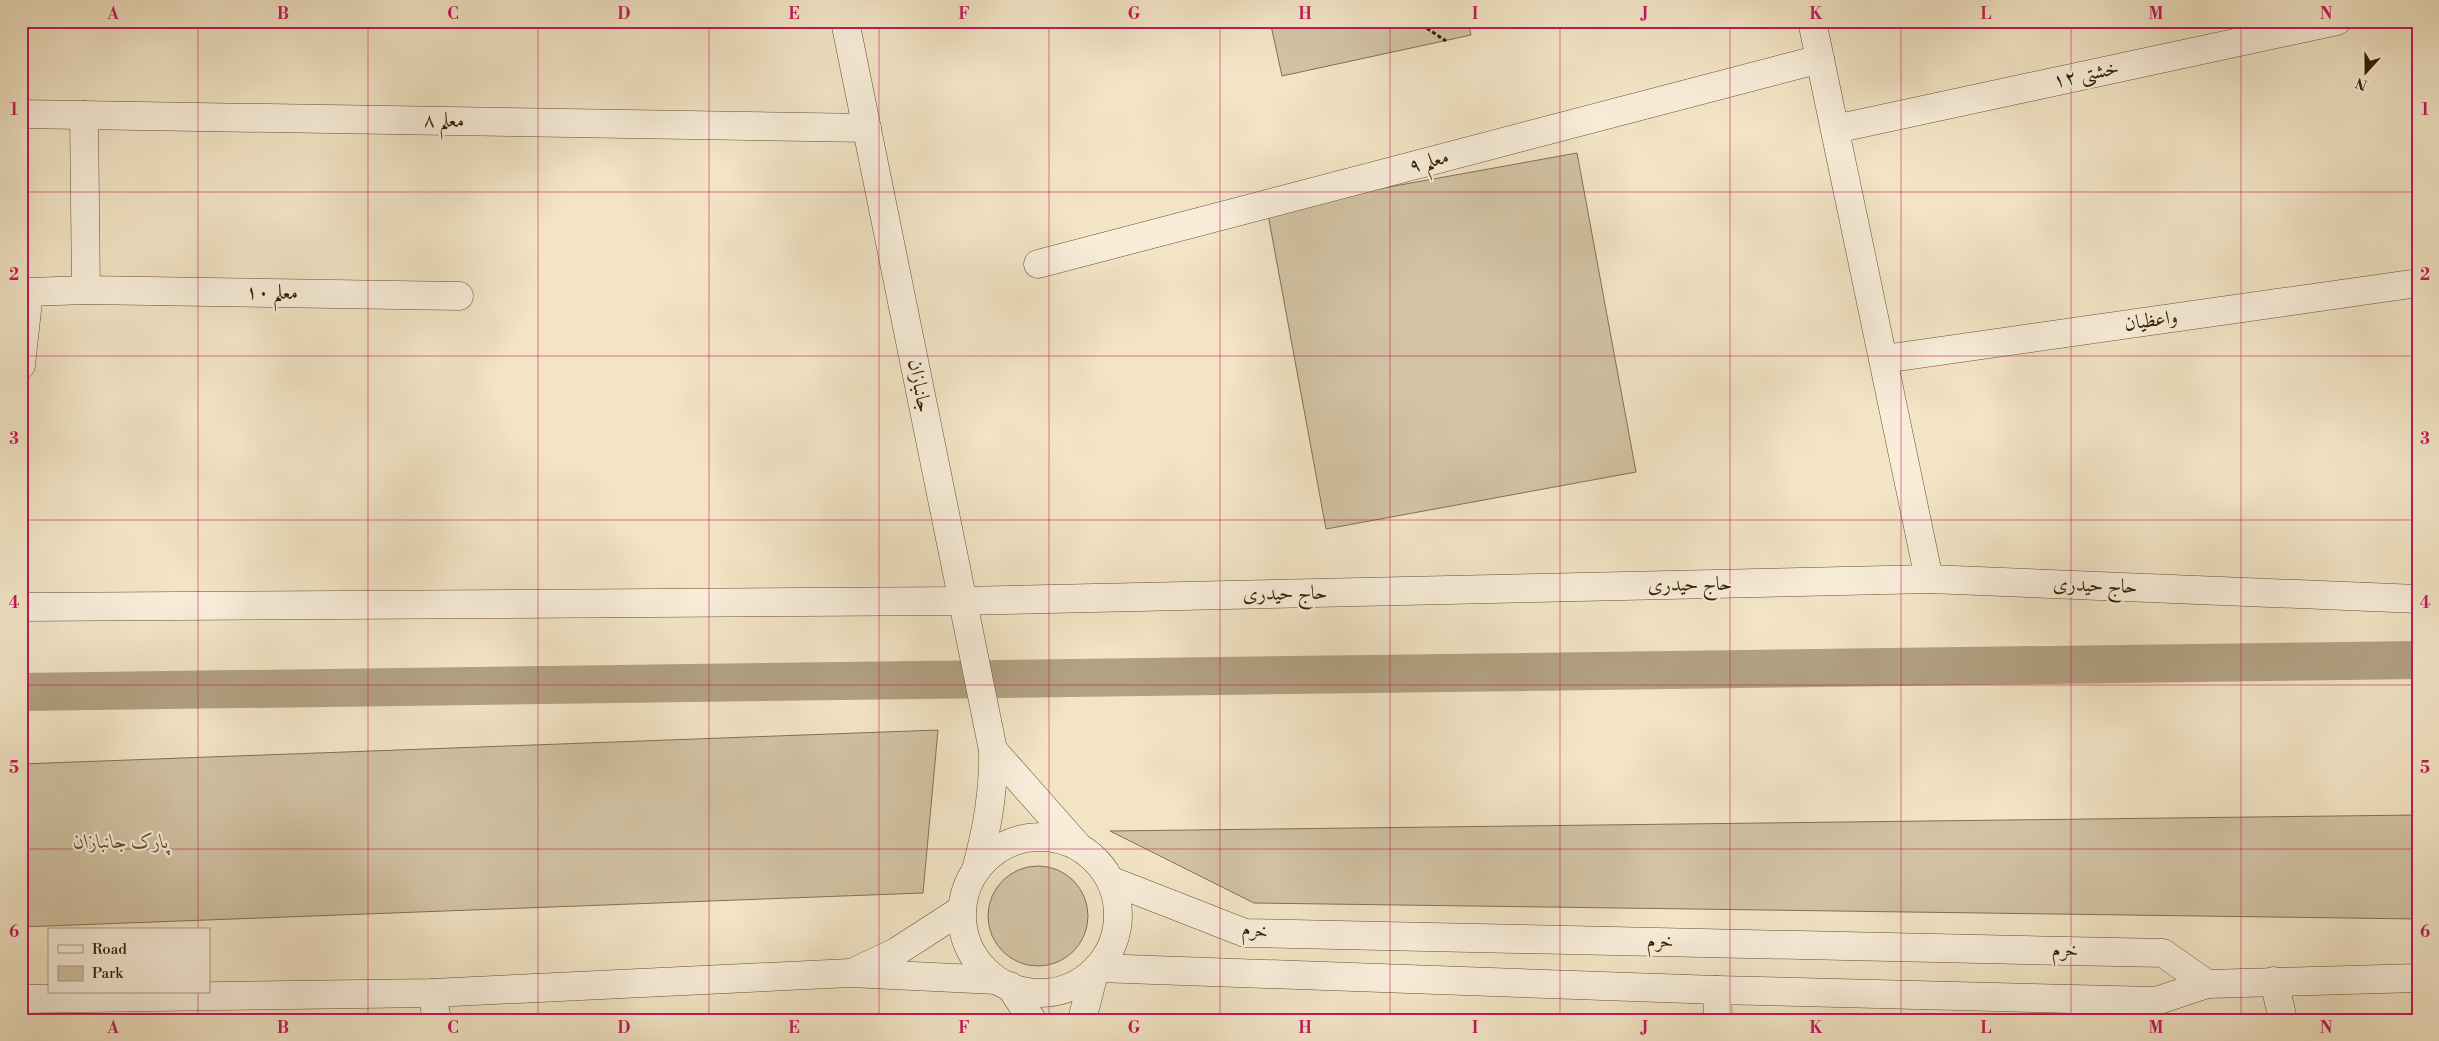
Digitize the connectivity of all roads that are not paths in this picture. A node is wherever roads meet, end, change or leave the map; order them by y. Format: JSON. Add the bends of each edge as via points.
{"nodes":[{"id":1,"x":845,"y":21,"type":"edge"},
{"id":2,"x":1812,"y":21,"type":"edge"},
{"id":3,"x":2337,"y":21,"type":"edge"},
{"id":4,"x":1820,"y":59,"type":"junction"},
{"id":5,"x":21,"y":114,"type":"edge"},
{"id":6,"x":84,"y":115,"type":"junction"},
{"id":7,"x":867,"y":128,"type":"junction"},
{"id":8,"x":1835,"y":129,"type":"junction"},
{"id":9,"x":1038,"y":264,"type":"dead end"},
{"id":10,"x":2418,"y":283,"type":"edge"},
{"id":11,"x":86,"y":290,"type":"junction"},
{"id":12,"x":25,"y":292,"type":"edge"},
{"id":13,"x":459,"y":296,"type":"dead end"},
{"id":14,"x":1884,"y":359,"type":"junction"},
{"id":15,"x":21,"y":366,"type":"edge"},
{"id":16,"x":1929,"y":579,"type":"junction"},
{"id":17,"x":2418,"y":599,"type":"edge"},
{"id":18,"x":962,"y":601,"type":"junction"},
{"id":19,"x":21,"y":607,"type":"edge"},
{"id":20,"x":993,"y":750,"type":"junction"},
{"id":21,"x":1077,"y":845,"type":"junction"},
{"id":22,"x":976,"y":870,"type":"junction"},
{"id":23,"x":1112,"y":881,"type":"junction"},
{"id":24,"x":961,"y":910,"type":"junction"},
{"id":25,"x":1245,"y":933,"type":"junction"},
{"id":26,"x":1096,"y":970,"type":"junction"},
{"id":27,"x":850,"y":973,"type":"junction"},
{"id":28,"x":1247,"y":974,"type":"junction"},
{"id":29,"x":2418,"y":978,"type":"edge"},
{"id":30,"x":2274,"y":981,"type":"junction"},
{"id":31,"x":1003,"y":983,"type":"junction"},
{"id":32,"x":2207,"y":984,"type":"junction"},
{"id":33,"x":1717,"y":990,"type":"junction"},
{"id":34,"x":432,"y":993,"type":"junction"},
{"id":35,"x":21,"y":999,"type":"edge"},
{"id":36,"x":437,"y":1020,"type":"edge"},
{"id":37,"x":1032,"y":1020,"type":"edge"},
{"id":38,"x":1082,"y":1020,"type":"edge"},
{"id":39,"x":1718,"y":1020,"type":"edge"},
{"id":40,"x":2283,"y":1020,"type":"edge"}],
"edges":[{"from":1,"to":7,"type":"street","name":"جانبازان"},
{"from":2,"to":4,"type":"street"},
{"from":3,"to":8,"type":"street","name":"خشتی ۱۲"},
{"from":4,"to":8,"type":"street"},
{"from":4,"to":9,"type":"street","name":"معلم ۹"},
{"from":5,"to":6,"type":"street","name":"معلم ۸"},
{"from":6,"to":7,"type":"street","name":"معلم ۸"},
{"from":6,"to":11,"type":"street"},
{"from":7,"to":18,"type":"street","name":"جانبازان"},
{"from":8,"to":14,"type":"street"},
{"from":10,"to":14,"type":"street","name":"واعظیان"},
{"from":11,"to":12,"type":"street","name":"معلم ۱۰"},
{"from":11,"to":13,"type":"street","name":"معلم ۱۰"},
{"from":12,"to":15,"type":"street"},
{"from":14,"to":16,"type":"street"},
{"from":16,"to":17,"type":"street","name":"حاج حیدری"},
{"from":16,"to":18,"type":"street","name":"حاج حیدری"},
{"from":18,"to":19,"type":"street","name":"حاج حیدری"},
{"from":18,"to":20,"type":"street","name":"جانبازان"},
{"from":20,"to":21,"type":"street"},
{"from":20,"to":22,"type":"street","name":"جانبازان","via":[[988,823]]},
{"from":21,"to":22,"type":"street","via":[[1054,837],[1028,837],[1004,844],[983,860]]},
{"from":21,"to":23,"type":"street","via":[[1097,861]]},
{"from":22,"to":24,"type":"street","via":[[968,883]]},
{"from":23,"to":25,"type":"street","name":"خرم"},
{"from":23,"to":26,"type":"street","via":[[1119,905],[1118,930],[1110,953]]},
{"from":24,"to":27,"type":"street","via":[[896,952]]},
{"from":24,"to":31,"type":"street","via":[[964,937],[977,962]]},
{"from":25,"to":28,"type":"street"},
{"from":25,"to":32,"type":"street","name":"خرم","via":[[2163,953]]},
{"from":26,"to":28,"type":"street"},
{"from":26,"to":31,"type":"street","via":[[1073,987],[1049,994],[1021,991]]},
{"from":26,"to":38,"type":"street"},
{"from":27,"to":31,"type":"street"},
{"from":27,"to":34,"type":"street"},
{"from":28,"to":33,"type":"street"},
{"from":29,"to":30,"type":"street"},
{"from":30,"to":32,"type":"street"},
{"from":30,"to":40,"type":"street"},
{"from":31,"to":37,"type":"street"},
{"from":32,"to":33,"type":"street","via":[[2156,1001]]},
{"from":33,"to":39,"type":"street"},
{"from":34,"to":35,"type":"street"},
{"from":34,"to":36,"type":"street"}]}
